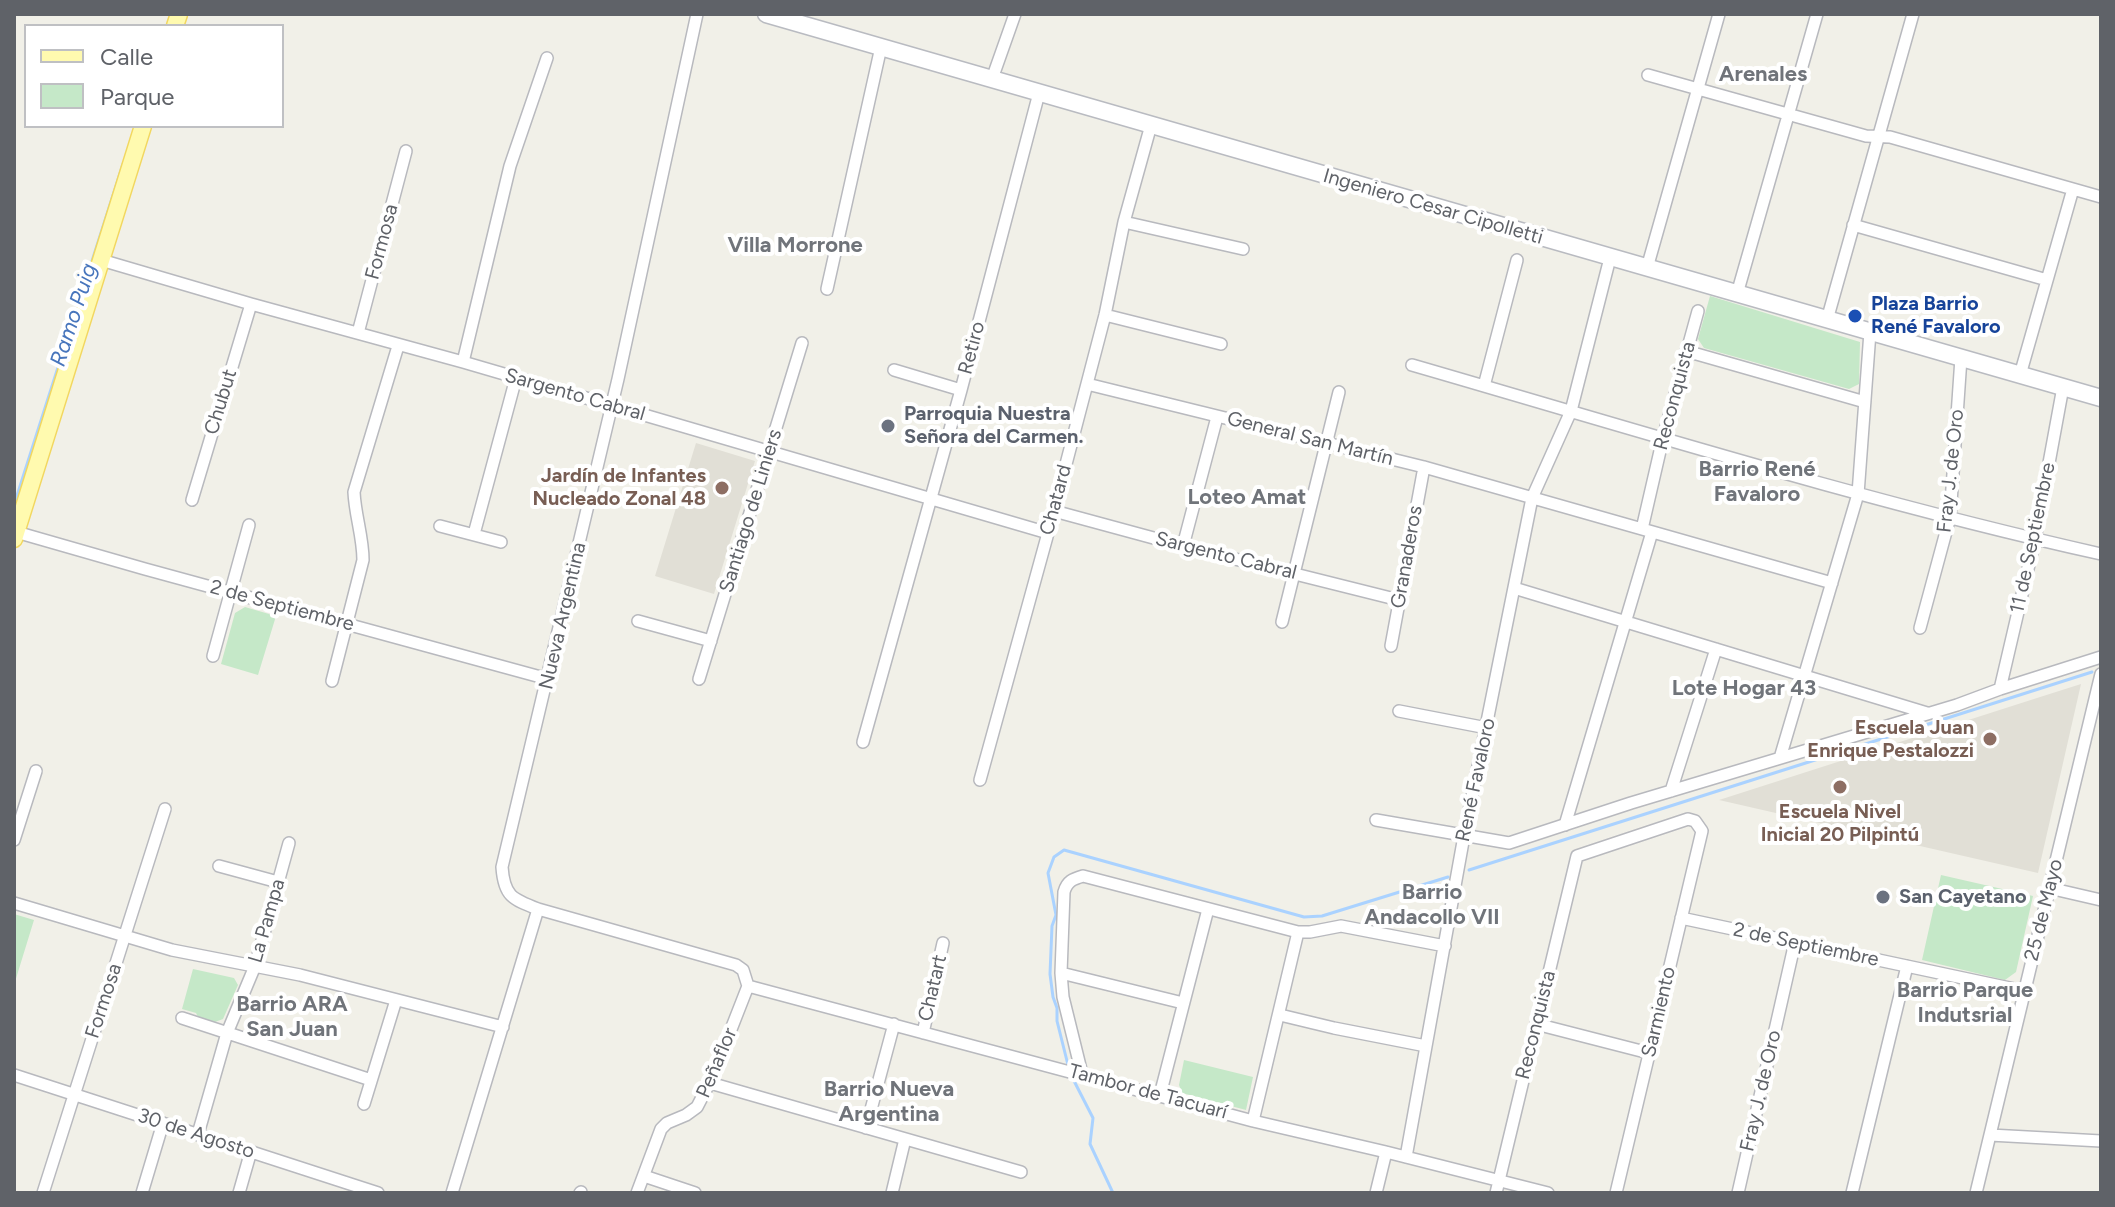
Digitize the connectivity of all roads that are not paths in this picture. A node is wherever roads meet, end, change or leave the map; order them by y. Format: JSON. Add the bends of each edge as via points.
{"nodes":[{"id":1,"x":697,"y":14,"type":"edge"},
{"id":2,"x":766,"y":14,"type":"edge"},
{"id":3,"x":1015,"y":14,"type":"edge"},
{"id":4,"x":1719,"y":14,"type":"edge"},
{"id":5,"x":1817,"y":14,"type":"edge"},
{"id":6,"x":1913,"y":14,"type":"edge"},
{"id":7,"x":881,"y":47,"type":"junction"},
{"id":8,"x":547,"y":58,"type":"dead end"},
{"id":9,"x":1648,"y":75,"type":"dead end"},
{"id":10,"x":992,"y":79,"type":"junction"},
{"id":11,"x":1698,"y":89,"type":"junction"},
{"id":12,"x":1039,"y":93,"type":"junction"},
{"id":13,"x":1788,"y":114,"type":"junction"},
{"id":14,"x":1151,"y":125,"type":"junction"},
{"id":15,"x":142,"y":128,"type":"edge"},
{"id":16,"x":1879,"y":137,"type":"junction"},
{"id":17,"x":406,"y":151,"type":"dead end"},
{"id":18,"x":2073,"y":189,"type":"junction"},
{"id":19,"x":2101,"y":197,"type":"edge"},
{"id":20,"x":1124,"y":222,"type":"junction"},
{"id":21,"x":1853,"y":225,"type":"junction"},
{"id":22,"x":1243,"y":249,"type":"dead end"},
{"id":23,"x":1610,"y":258,"type":"junction"},
{"id":24,"x":101,"y":260,"type":"junction"},
{"id":25,"x":1517,"y":260,"type":"dead end"},
{"id":26,"x":1647,"y":268,"type":"junction"},
{"id":27,"x":2047,"y":280,"type":"junction"},
{"id":28,"x":827,"y":289,"type":"dead end"},
{"id":29,"x":1737,"y":294,"type":"junction"},
{"id":30,"x":251,"y":304,"type":"junction"},
{"id":31,"x":1698,"y":311,"type":"dead end"},
{"id":32,"x":1105,"y":315,"type":"junction"},
{"id":33,"x":1827,"y":320,"type":"junction"},
{"id":34,"x":1870,"y":332,"type":"junction"},
{"id":35,"x":358,"y":333,"type":"junction"},
{"id":36,"x":802,"y":343,"type":"dead end"},
{"id":37,"x":1221,"y":344,"type":"dead end"},
{"id":38,"x":398,"y":346,"type":"junction"},
{"id":39,"x":1686,"y":351,"type":"junction"},
{"id":40,"x":1961,"y":358,"type":"junction"},
{"id":41,"x":463,"y":362,"type":"junction"},
{"id":42,"x":1412,"y":365,"type":"dead end"},
{"id":43,"x":894,"y":370,"type":"dead end"},
{"id":44,"x":2020,"y":375,"type":"junction"},
{"id":45,"x":516,"y":378,"type":"junction"},
{"id":46,"x":1087,"y":384,"type":"junction"},
{"id":47,"x":1484,"y":386,"type":"junction"},
{"id":48,"x":2063,"y":387,"type":"junction"},
{"id":49,"x":961,"y":390,"type":"junction"},
{"id":50,"x":1339,"y":392,"type":"dead end"},
{"id":51,"x":2101,"y":398,"type":"edge"},
{"id":52,"x":1865,"y":402,"type":"junction"},
{"id":53,"x":612,"y":407,"type":"junction"},
{"id":54,"x":1571,"y":411,"type":"junction"},
{"id":55,"x":1217,"y":417,"type":"junction"},
{"id":56,"x":1663,"y":438,"type":"junction"},
{"id":57,"x":1327,"y":442,"type":"junction"},
{"id":58,"x":769,"y":452,"type":"junction"},
{"id":59,"x":1424,"y":467,"type":"junction"},
{"id":60,"x":1858,"y":494,"type":"junction"},
{"id":61,"x":1532,"y":498,"type":"junction"},
{"id":62,"x":931,"y":499,"type":"junction"},
{"id":63,"x":192,"y":500,"type":"dead end"},
{"id":64,"x":1054,"y":511,"type":"junction"},
{"id":65,"x":1950,"y":517,"type":"junction"},
{"id":66,"x":249,"y":525,"type":"dead end"},
{"id":67,"x":440,"y":526,"type":"dead end"},
{"id":68,"x":1647,"y":530,"type":"junction"},
{"id":69,"x":1048,"y":533,"type":"junction"},
{"id":70,"x":474,"y":534,"type":"junction"},
{"id":71,"x":15,"y":535,"type":"edge"},
{"id":72,"x":2035,"y":539,"type":"junction"},
{"id":73,"x":501,"y":542,"type":"dead end"},
{"id":74,"x":1183,"y":546,"type":"junction"},
{"id":75,"x":2101,"y":554,"type":"edge"},
{"id":76,"x":1294,"y":573,"type":"junction"},
{"id":77,"x":1832,"y":583,"type":"junction"},
{"id":78,"x":1514,"y":588,"type":"junction"},
{"id":79,"x":230,"y":592,"type":"junction"},
{"id":80,"x":1399,"y":600,"type":"junction"},
{"id":81,"x":638,"y":621,"type":"dead end"},
{"id":82,"x":1282,"y":622,"type":"dead end"},
{"id":83,"x":1625,"y":622,"type":"junction"},
{"id":84,"x":348,"y":624,"type":"junction"},
{"id":85,"x":1920,"y":628,"type":"dead end"},
{"id":86,"x":711,"y":641,"type":"junction"},
{"id":87,"x":1391,"y":646,"type":"dead end"},
{"id":88,"x":1716,"y":649,"type":"junction"},
{"id":89,"x":213,"y":656,"type":"dead end"},
{"id":90,"x":2101,"y":657,"type":"edge"},
{"id":91,"x":2101,"y":674,"type":"edge"},
{"id":92,"x":1804,"y":676,"type":"junction"},
{"id":93,"x":548,"y":679,"type":"junction"},
{"id":94,"x":699,"y":679,"type":"dead end"},
{"id":95,"x":332,"y":681,"type":"dead end"},
{"id":96,"x":2000,"y":689,"type":"junction"},
{"id":97,"x":2099,"y":693,"type":"edge"},
{"id":98,"x":1399,"y":711,"type":"dead end"},
{"id":99,"x":1928,"y":713,"type":"junction"},
{"id":100,"x":1487,"y":728,"type":"junction"},
{"id":101,"x":863,"y":742,"type":"dead end"},
{"id":102,"x":1780,"y":758,"type":"junction"},
{"id":103,"x":36,"y":771,"type":"dead end"},
{"id":104,"x":980,"y":780,"type":"dead end"},
{"id":105,"x":1671,"y":791,"type":"junction"},
{"id":106,"x":165,"y":809,"type":"dead end"},
{"id":107,"x":1376,"y":820,"type":"dead end"},
{"id":108,"x":1565,"y":825,"type":"junction"},
{"id":109,"x":1464,"y":836,"type":"junction"},
{"id":110,"x":14,"y":840,"type":"edge"},
{"id":111,"x":289,"y":843,"type":"dead end"},
{"id":112,"x":1577,"y":856,"type":"joint"},
{"id":113,"x":219,"y":866,"type":"dead end"},
{"id":114,"x":278,"y":882,"type":"junction"},
{"id":115,"x":2049,"y":888,"type":"junction"},
{"id":116,"x":2101,"y":900,"type":"edge"},
{"id":117,"x":14,"y":903,"type":"edge"},
{"id":118,"x":538,"y":909,"type":"junction"},
{"id":119,"x":1208,"y":909,"type":"junction"},
{"id":120,"x":1681,"y":918,"type":"junction"},
{"id":121,"x":1298,"y":932,"type":"junction"},
{"id":122,"x":125,"y":936,"type":"junction"},
{"id":123,"x":1795,"y":942,"type":"junction"},
{"id":124,"x":943,"y":943,"type":"dead end"},
{"id":125,"x":1445,"y":946,"type":"junction"},
{"id":126,"x":255,"y":966,"type":"junction"},
{"id":127,"x":1907,"y":966,"type":"junction"},
{"id":128,"x":1061,"y":973,"type":"junction"},
{"id":129,"x":748,"y":986,"type":"junction"},
{"id":130,"x":2024,"y":991,"type":"junction"},
{"id":131,"x":396,"y":1000,"type":"junction"},
{"id":132,"x":1183,"y":1003,"type":"junction"},
{"id":133,"x":1280,"y":1015,"type":"junction"},
{"id":134,"x":182,"y":1018,"type":"dead end"},
{"id":135,"x":894,"y":1024,"type":"junction"},
{"id":136,"x":1536,"y":1024,"type":"junction"},
{"id":137,"x":503,"y":1027,"type":"junction"},
{"id":138,"x":227,"y":1033,"type":"junction"},
{"id":139,"x":923,"y":1033,"type":"junction"},
{"id":140,"x":1426,"y":1046,"type":"junction"},
{"id":141,"x":1649,"y":1053,"type":"junction"},
{"id":142,"x":1079,"y":1073,"type":"junction"},
{"id":143,"x":14,"y":1075,"type":"edge"},
{"id":144,"x":371,"y":1080,"type":"junction"},
{"id":145,"x":710,"y":1083,"type":"junction"},
{"id":146,"x":74,"y":1094,"type":"junction"},
{"id":147,"x":1160,"y":1095,"type":"junction"},
{"id":148,"x":364,"y":1104,"type":"dead end"},
{"id":149,"x":1253,"y":1121,"type":"junction"},
{"id":150,"x":163,"y":1123,"type":"junction"},
{"id":151,"x":866,"y":1128,"type":"junction"},
{"id":152,"x":198,"y":1134,"type":"junction"},
{"id":153,"x":1990,"y":1135,"type":"junction"},
{"id":154,"x":905,"y":1139,"type":"junction"},
{"id":155,"x":2101,"y":1141,"type":"edge"},
{"id":156,"x":251,"y":1151,"type":"junction"},
{"id":157,"x":1386,"y":1152,"type":"junction"},
{"id":158,"x":1406,"y":1157,"type":"junction"},
{"id":159,"x":1021,"y":1172,"type":"dead end"},
{"id":160,"x":644,"y":1176,"type":"junction"},
{"id":161,"x":1499,"y":1180,"type":"junction"},
{"id":162,"x":43,"y":1193,"type":"edge"},
{"id":163,"x":142,"y":1193,"type":"edge"},
{"id":164,"x":239,"y":1193,"type":"edge"},
{"id":165,"x":378,"y":1193,"type":"edge"},
{"id":166,"x":452,"y":1193,"type":"edge"},
{"id":167,"x":637,"y":1193,"type":"edge"},
{"id":168,"x":695,"y":1193,"type":"edge"},
{"id":169,"x":892,"y":1193,"type":"edge"},
{"id":170,"x":1376,"y":1193,"type":"edge"},
{"id":171,"x":1496,"y":1193,"type":"edge"},
{"id":172,"x":1548,"y":1193,"type":"edge"},
{"id":173,"x":1616,"y":1193,"type":"edge"},
{"id":174,"x":1738,"y":1193,"type":"edge"},
{"id":175,"x":1852,"y":1193,"type":"edge"},
{"id":176,"x":1976,"y":1193,"type":"edge"}],
"edges":[{"from":1,"to":53,"type":"street","name":"Nueva Argentina"},
{"from":2,"to":7,"type":"street","name":"Ingeniero Cesar Cipolletti"},
{"from":3,"to":10,"type":"street"},
{"from":4,"to":11,"type":"street"},
{"from":5,"to":13,"type":"street"},
{"from":6,"to":16,"type":"street"},
{"from":7,"to":10,"type":"street","name":"Ingeniero Cesar Cipolletti"},
{"from":7,"to":28,"type":"street"},
{"from":8,"to":41,"type":"street","via":[[510,166]]},
{"from":9,"to":11,"type":"street"},
{"from":10,"to":12,"type":"street","name":"Ingeniero Cesar Cipolletti"},
{"from":11,"to":13,"type":"street"},
{"from":11,"to":26,"type":"street"},
{"from":12,"to":14,"type":"street","name":"Ingeniero Cesar Cipolletti"},
{"from":12,"to":49,"type":"street","name":"Retiro"},
{"from":13,"to":16,"type":"street"},
{"from":13,"to":29,"type":"street"},
{"from":14,"to":20,"type":"street","name":"Chatard"},
{"from":14,"to":23,"type":"street","name":"Ingeniero Cesar Cipolletti"},
{"from":15,"to":24,"type":"main road"},
{"from":16,"to":18,"type":"street"},
{"from":16,"to":21,"type":"street"},
{"from":17,"to":35,"type":"street","name":"Formosa"},
{"from":18,"to":19,"type":"street"},
{"from":18,"to":27,"type":"street"},
{"from":20,"to":22,"type":"street"},
{"from":20,"to":32,"type":"street","name":"Chatard"},
{"from":21,"to":27,"type":"street"},
{"from":21,"to":33,"type":"street"},
{"from":23,"to":26,"type":"street","name":"Ingeniero Cesar Cipolletti"},
{"from":23,"to":54,"type":"street","name":"René Favaloro"},
{"from":24,"to":30,"type":"street","name":"Sargento Cabral"},
{"from":24,"to":71,"type":"main road"},
{"from":25,"to":47,"type":"street"},
{"from":26,"to":29,"type":"street","name":"Ingeniero Cesar Cipolletti"},
{"from":27,"to":44,"type":"street"},
{"from":29,"to":33,"type":"street","name":"Ingeniero Cesar Cipolletti"},
{"from":30,"to":35,"type":"street","name":"Sargento Cabral"},
{"from":30,"to":63,"type":"street","name":"Chubut"},
{"from":31,"to":39,"type":"street","name":"Reconquista"},
{"from":32,"to":37,"type":"street"},
{"from":32,"to":46,"type":"street","name":"Chatard"},
{"from":33,"to":34,"type":"street","name":"Ingeniero Cesar Cipolletti"},
{"from":34,"to":40,"type":"street","name":"Ingeniero Cesar Cipolletti"},
{"from":34,"to":52,"type":"street"},
{"from":35,"to":38,"type":"street","name":"Sargento Cabral"},
{"from":36,"to":58,"type":"street","name":"Santiago de Liniers"},
{"from":38,"to":41,"type":"street","name":"Sargento Cabral"},
{"from":38,"to":84,"type":"street","via":[[354,492],[363,560]]},
{"from":39,"to":52,"type":"street"},
{"from":39,"to":56,"type":"street","name":"Reconquista"},
{"from":40,"to":44,"type":"street","name":"Ingeniero Cesar Cipolletti"},
{"from":40,"to":65,"type":"street","name":"Fray J. de Oro"},
{"from":41,"to":45,"type":"street","name":"Sargento Cabral"},
{"from":42,"to":47,"type":"street"},
{"from":43,"to":49,"type":"street"},
{"from":44,"to":48,"type":"street","name":"Ingeniero Cesar Cipolletti"},
{"from":45,"to":53,"type":"street","name":"Sargento Cabral"},
{"from":45,"to":70,"type":"street"},
{"from":46,"to":55,"type":"street","name":"General San Martín"},
{"from":46,"to":64,"type":"street","name":"Chatard"},
{"from":47,"to":54,"type":"street"},
{"from":48,"to":51,"type":"street","name":"Ingeniero Cesar Cipolletti"},
{"from":48,"to":72,"type":"street","name":"11 de Septiembre"},
{"from":49,"to":62,"type":"street","name":"Retiro"},
{"from":50,"to":57,"type":"street"},
{"from":52,"to":60,"type":"street"},
{"from":53,"to":58,"type":"street","name":"Sargento Cabral"},
{"from":53,"to":93,"type":"street","name":"Nueva Argentina"},
{"from":54,"to":56,"type":"street"},
{"from":54,"to":61,"type":"street","name":"René Favaloro"},
{"from":55,"to":57,"type":"street","name":"General San Martín"},
{"from":55,"to":74,"type":"street"},
{"from":56,"to":60,"type":"street"},
{"from":56,"to":68,"type":"street","name":"Reconquista"},
{"from":57,"to":59,"type":"street","name":"General San Martín"},
{"from":57,"to":76,"type":"street"},
{"from":58,"to":62,"type":"street","name":"Sargento Cabral"},
{"from":58,"to":86,"type":"street","name":"Santiago de Liniers"},
{"from":59,"to":61,"type":"street","name":"General San Martín"},
{"from":59,"to":80,"type":"street","name":"Granaderos"},
{"from":60,"to":65,"type":"street"},
{"from":60,"to":77,"type":"street"},
{"from":61,"to":68,"type":"street","name":"General San Martín"},
{"from":61,"to":78,"type":"street","name":"René Favaloro"},
{"from":62,"to":69,"type":"street","name":"Sargento Cabral"},
{"from":62,"to":101,"type":"street","name":"Retiro"},
{"from":64,"to":69,"type":"street","name":"Chatard"},
{"from":64,"to":74,"type":"street","name":"Sargento Cabral"},
{"from":65,"to":72,"type":"street"},
{"from":65,"to":85,"type":"street","name":"Fray J. de Oro"},
{"from":66,"to":79,"type":"street"},
{"from":67,"to":70,"type":"street"},
{"from":68,"to":77,"type":"street","name":"General San Martín"},
{"from":68,"to":83,"type":"street","name":"Reconquista"},
{"from":69,"to":104,"type":"street","name":"Chatard"},
{"from":70,"to":73,"type":"street"},
{"from":71,"to":79,"type":"street","name":"2 de Septiembre"},
{"from":72,"to":75,"type":"street"},
{"from":72,"to":96,"type":"street","name":"11 de Septiembre"},
{"from":74,"to":76,"type":"street","name":"Sargento Cabral"},
{"from":76,"to":80,"type":"street","name":"Sargento Cabral"},
{"from":76,"to":82,"type":"street"},
{"from":77,"to":92,"type":"street"},
{"from":78,"to":83,"type":"street"},
{"from":78,"to":100,"type":"street","name":"René Favaloro"},
{"from":79,"to":84,"type":"street","name":"2 de Septiembre"},
{"from":79,"to":89,"type":"street"},
{"from":80,"to":87,"type":"street","name":"Granaderos"},
{"from":81,"to":86,"type":"street"},
{"from":83,"to":88,"type":"street"},
{"from":83,"to":108,"type":"street","name":"Reconquista"},
{"from":84,"to":93,"type":"street","name":"2 de Septiembre"},
{"from":84,"to":95,"type":"street"},
{"from":86,"to":94,"type":"street","name":"Santiago de Liniers"},
{"from":88,"to":92,"type":"street"},
{"from":88,"to":105,"type":"street"},
{"from":90,"to":96,"type":"street"},
{"from":91,"to":97,"type":"street","name":"25 de Mayo"},
{"from":92,"to":99,"type":"street"},
{"from":92,"to":102,"type":"street"},
{"from":93,"to":118,"type":"street","name":"Nueva Argentina","via":[[502,867],[510,895]]},
{"from":96,"to":99,"type":"street"},
{"from":97,"to":115,"type":"street","name":"25 de Mayo"},
{"from":98,"to":100,"type":"street"},
{"from":99,"to":102,"type":"street"},
{"from":100,"to":109,"type":"street","name":"René Favaloro"},
{"from":102,"to":105,"type":"street"},
{"from":103,"to":110,"type":"street"},
{"from":105,"to":108,"type":"street"},
{"from":106,"to":122,"type":"street","name":"Formosa"},
{"from":107,"to":109,"type":"street"},
{"from":108,"to":109,"type":"street","via":[[1509,843]]},
{"from":109,"to":125,"type":"street","name":"René Favaloro"},
{"from":111,"to":114,"type":"street","name":"La Pampa"},
{"from":112,"to":120,"type":"street","name":"Sarmiento","via":[[1695,821],[1702,831]]},
{"from":112,"to":136,"type":"street","name":"Reconquista"},
{"from":113,"to":114,"type":"street"},
{"from":114,"to":126,"type":"street","name":"La Pampa"},
{"from":115,"to":116,"type":"street"},
{"from":115,"to":130,"type":"street","name":"25 de Mayo"},
{"from":117,"to":122,"type":"street"},
{"from":118,"to":129,"type":"street","name":"Nueva Argentina","via":[[736,965]]},
{"from":118,"to":137,"type":"street"},
{"from":119,"to":121,"type":"street"},
{"from":119,"to":128,"type":"street","via":[[1083,876],[1072,879],[1064,892]]},
{"from":119,"to":132,"type":"street"},
{"from":120,"to":123,"type":"street","name":"2 de Septiembre"},
{"from":120,"to":141,"type":"street","name":"Sarmiento"},
{"from":121,"to":125,"type":"street","via":[[1341,926]]},
{"from":121,"to":133,"type":"street"},
{"from":122,"to":126,"type":"street"},
{"from":122,"to":146,"type":"street","name":"Formosa"},
{"from":123,"to":127,"type":"street","name":"2 de Septiembre"},
{"from":123,"to":174,"type":"street","name":"Fray J. de Oro"},
{"from":124,"to":139,"type":"street","name":"Chatart"},
{"from":125,"to":140,"type":"street","name":"René Favaloro"},
{"from":126,"to":131,"type":"street"},
{"from":126,"to":138,"type":"street","name":"La Pampa"},
{"from":127,"to":130,"type":"street","name":"2 de Septiembre"},
{"from":127,"to":175,"type":"street"},
{"from":128,"to":132,"type":"street"},
{"from":128,"to":142,"type":"street"},
{"from":129,"to":135,"type":"street","name":"Tambor de Tacuarí"},
{"from":129,"to":145,"type":"street","name":"Peñaflor"},
{"from":130,"to":153,"type":"street","name":"25 de Mayo"},
{"from":131,"to":137,"type":"street"},
{"from":131,"to":144,"type":"street"},
{"from":132,"to":147,"type":"street"},
{"from":133,"to":140,"type":"street"},
{"from":133,"to":149,"type":"street"},
{"from":134,"to":138,"type":"street"},
{"from":135,"to":139,"type":"street","name":"Tambor de Tacuarí"},
{"from":135,"to":151,"type":"street","name":"Chatart"},
{"from":136,"to":141,"type":"street"},
{"from":136,"to":161,"type":"street","name":"Reconquista"},
{"from":137,"to":166,"type":"street"},
{"from":138,"to":144,"type":"street"},
{"from":138,"to":152,"type":"street","name":"La Pampa"},
{"from":139,"to":142,"type":"street","name":"Tambor de Tacuarí"},
{"from":140,"to":158,"type":"street","name":"René Favaloro"},
{"from":141,"to":173,"type":"street","name":"Sarmiento"},
{"from":142,"to":147,"type":"street","name":"Tambor de Tacuarí"},
{"from":143,"to":146,"type":"street","name":"30 de Agosto"},
{"from":144,"to":148,"type":"street"},
{"from":145,"to":151,"type":"street"},
{"from":145,"to":160,"type":"street","name":"Peñaflor","via":[[697,1107],[661,1129]]},
{"from":146,"to":150,"type":"street","name":"30 de Agosto"},
{"from":146,"to":162,"type":"street","name":"Formosa"},
{"from":147,"to":149,"type":"street","name":"Tambor de Tacuarí"},
{"from":149,"to":157,"type":"street","name":"Tambor de Tacuarí"},
{"from":150,"to":152,"type":"street","name":"30 de Agosto"},
{"from":150,"to":163,"type":"street"},
{"from":151,"to":154,"type":"street"},
{"from":152,"to":156,"type":"street","name":"30 de Agosto"},
{"from":153,"to":155,"type":"street"},
{"from":153,"to":176,"type":"street","name":"25 de Mayo"},
{"from":154,"to":159,"type":"street"},
{"from":154,"to":169,"type":"street"},
{"from":156,"to":164,"type":"street"},
{"from":156,"to":165,"type":"street","name":"30 de Agosto"},
{"from":157,"to":158,"type":"street","name":"Tambor de Tacuarí"},
{"from":157,"to":170,"type":"street"},
{"from":158,"to":161,"type":"street","name":"Tambor de Tacuarí"},
{"from":160,"to":167,"type":"street"},
{"from":160,"to":168,"type":"street"},
{"from":161,"to":171,"type":"street","name":"Reconquista"},
{"from":161,"to":172,"type":"street","name":"Tambor de Tacuarí"}]}
